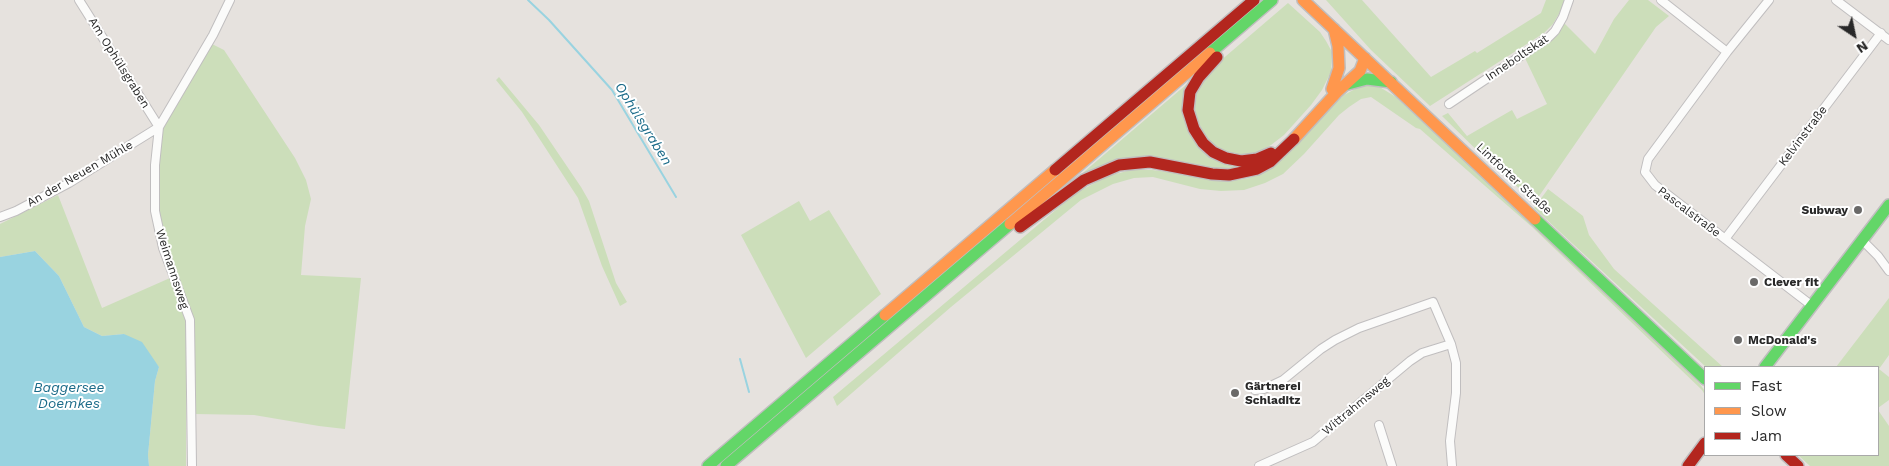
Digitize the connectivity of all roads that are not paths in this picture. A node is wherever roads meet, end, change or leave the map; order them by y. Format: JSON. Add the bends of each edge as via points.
{"nodes":[{"id":1,"x":79,"y":0,"type":"edge"},
{"id":2,"x":230,"y":0,"type":"edge"},
{"id":3,"x":1254,"y":0,"type":"edge"},
{"id":4,"x":1304,"y":0,"type":"edge"},
{"id":5,"x":1570,"y":0,"type":"edge"},
{"id":6,"x":1661,"y":0,"type":"edge"},
{"id":7,"x":1769,"y":0,"type":"edge"},
{"id":8,"x":1836,"y":0,"type":"edge"},
{"id":9,"x":1269,"y":3,"type":"edge"},
{"id":10,"x":1334,"y":29,"type":"junction"},
{"id":11,"x":1881,"y":33,"type":"junction"},
{"id":12,"x":1889,"y":40,"type":"edge"},
{"id":13,"x":1727,"y":52,"type":"junction"},
{"id":14,"x":1365,"y":58,"type":"junction"},
{"id":15,"x":1391,"y":82,"type":"junction"},
{"id":16,"x":1334,"y":90,"type":"junction"},
{"id":17,"x":1449,"y":104,"type":"dead end"},
{"id":18,"x":159,"y":127,"type":"junction"},
{"id":19,"x":1889,"y":204,"type":"edge"},
{"id":20,"x":0,"y":218,"type":"edge"},
{"id":21,"x":1725,"y":239,"type":"junction"},
{"id":22,"x":1862,"y":240,"type":"junction"},
{"id":23,"x":1889,"y":271,"type":"edge"},
{"id":24,"x":926,"y":295,"type":"junction"},
{"id":25,"x":1811,"y":305,"type":"junction"},
{"id":26,"x":1452,"y":344,"type":"junction"},
{"id":27,"x":1766,"y":366,"type":"edge"},
{"id":28,"x":1704,"y":379,"type":"edge"},
{"id":29,"x":1256,"y":390,"type":"dead end"},
{"id":30,"x":1379,"y":426,"type":"dead end"},
{"id":31,"x":1704,"y":444,"type":"edge"},
{"id":32,"x":1787,"y":456,"type":"edge"},
{"id":33,"x":192,"y":466,"type":"edge"},
{"id":34,"x":708,"y":466,"type":"edge"},
{"id":35,"x":726,"y":466,"type":"edge"},
{"id":36,"x":1259,"y":466,"type":"edge"},
{"id":37,"x":1392,"y":466,"type":"edge"},
{"id":38,"x":1452,"y":466,"type":"edge"},
{"id":39,"x":1688,"y":466,"type":"edge"},
{"id":40,"x":1798,"y":466,"type":"edge"}],
"edges":[{"from":1,"to":18,"type":"street","name":"Am Ophülsgraben"},
{"from":2,"to":18,"type":"street","name":"Weimannsweg","via":[[213,36]]},
{"from":3,"to":34,"type":"main road"},
{"from":4,"to":10,"type":"main road","name":"Lintforter Straße"},
{"from":5,"to":17,"type":"street","name":"Inneboltskat","via":[[1549,37]]},
{"from":6,"to":13,"type":"street"},
{"from":7,"to":13,"type":"street","name":"Pascalstraße"},
{"from":8,"to":11,"type":"street"},
{"from":9,"to":16,"type":"main road","via":[[1199,76],[1190,92],[1188,110],[1203,143],[1226,158],[1257,160],[1289,139]]},
{"from":9,"to":24,"type":"main road"},
{"from":10,"to":14,"type":"main road","name":"Lintforter Straße"},
{"from":10,"to":16,"type":"main road","via":[[1339,68]]},
{"from":11,"to":12,"type":"street"},
{"from":11,"to":21,"type":"street","name":"Kelvinstraße"},
{"from":13,"to":21,"type":"street","name":"Pascalstraße","via":[[1648,159],[1645,172],[1655,185]]},
{"from":14,"to":15,"type":"main road","name":"Lintforter Straße"},
{"from":14,"to":16,"type":"main road","via":[[1360,71]]},
{"from":15,"to":16,"type":"main road","via":[[1367,79]]},
{"from":15,"to":28,"type":"main road","name":"Lintforter Straße"},
{"from":16,"to":24,"type":"main road","via":[[1292,142],[1257,169],[1229,175],[1212,174],[1150,162],[1119,165],[1102,171],[1084,180],[947,284]]},
{"from":18,"to":20,"type":"street","name":"An der Neuen Mühle","via":[[69,183]]},
{"from":18,"to":33,"type":"street","name":"Weimannsweg","via":[[155,211],[163,248],[190,320]]},
{"from":19,"to":22,"type":"main road"},
{"from":21,"to":25,"type":"street","name":"Pascalstraße"},
{"from":22,"to":23,"type":"street"},
{"from":22,"to":25,"type":"main road"},
{"from":24,"to":35,"type":"main road"},
{"from":25,"to":27,"type":"main road"},
{"from":26,"to":29,"type":"street","via":[[1433,302],[1359,328],[1314,354],[1283,380]]},
{"from":26,"to":36,"type":"street","name":"Wittrahmsweg","via":[[1422,353],[1410,361],[1313,442]]},
{"from":26,"to":38,"type":"street","via":[[1456,393],[1450,441]]},
{"from":30,"to":37,"type":"street"},
{"from":31,"to":39,"type":"main road"},
{"from":32,"to":40,"type":"main road"}]}
